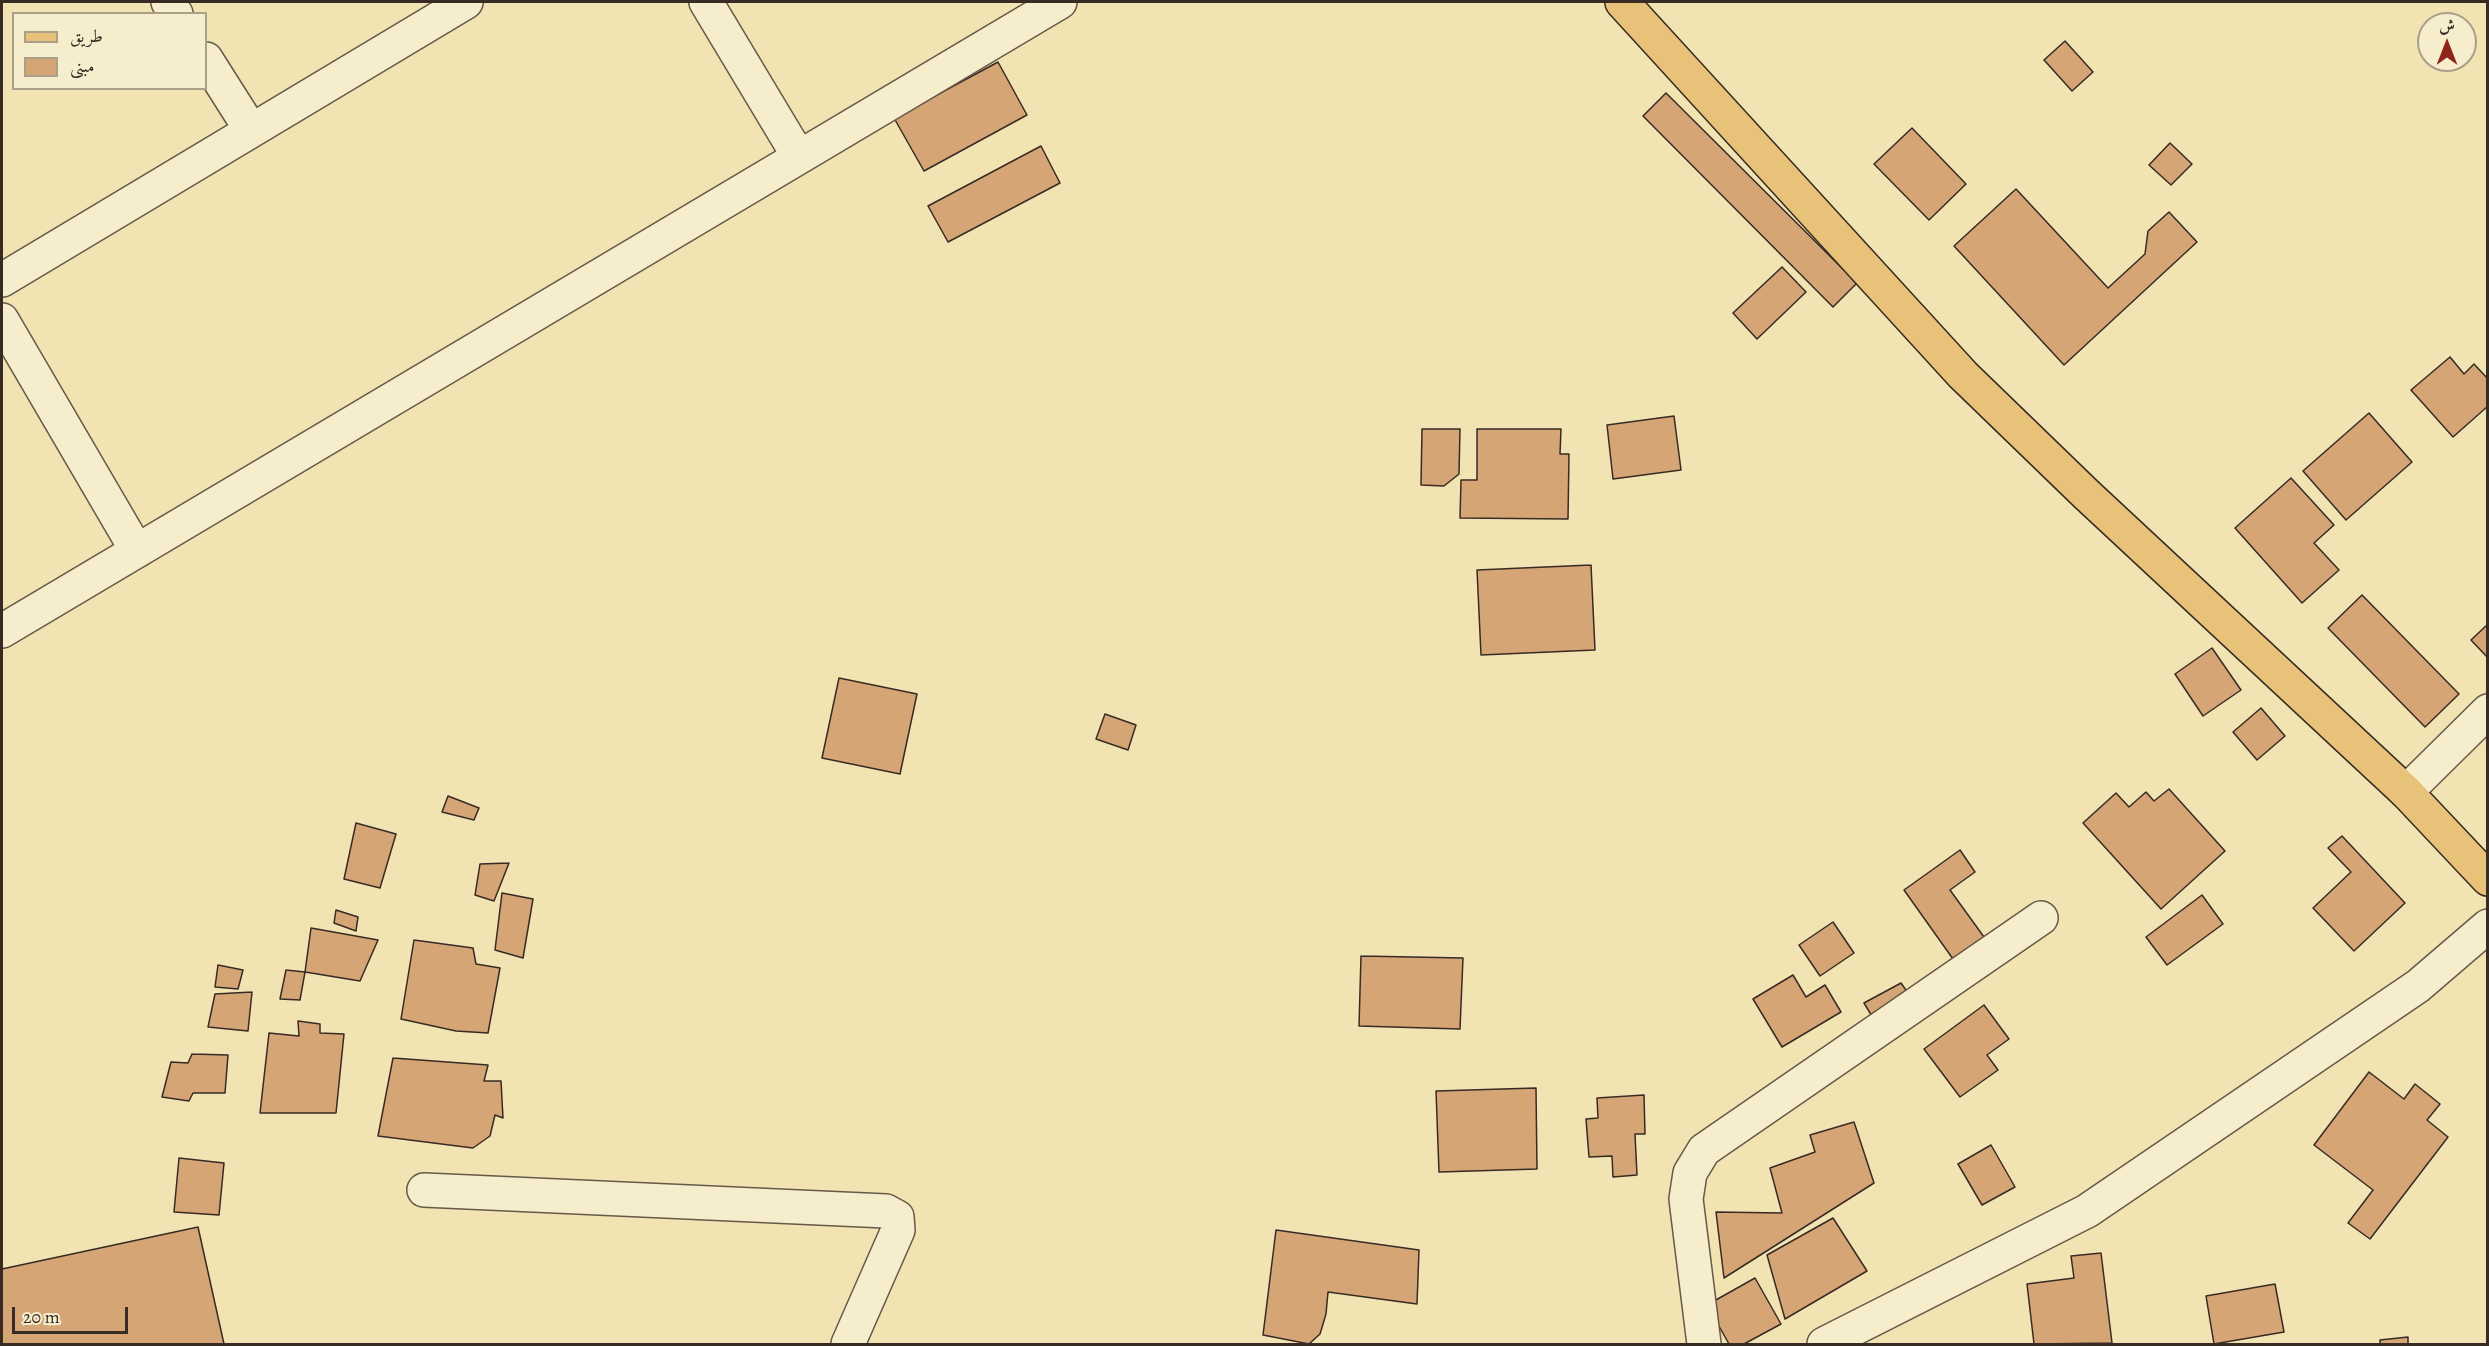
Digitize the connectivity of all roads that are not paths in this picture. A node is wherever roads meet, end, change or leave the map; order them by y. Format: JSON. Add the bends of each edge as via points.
{"nodes":[{"id":1,"x":466,"y":2,"type":"edge"},
{"id":2,"x":706,"y":2,"type":"edge"},
{"id":3,"x":1060,"y":2,"type":"edge"},
{"id":4,"x":1622,"y":2,"type":"edge"},
{"id":5,"x":207,"y":62,"type":"edge"},
{"id":6,"x":251,"y":130,"type":"junction"},
{"id":7,"x":799,"y":157,"type":"junction"},
{"id":8,"x":2,"y":280,"type":"edge"},
{"id":9,"x":2,"y":320,"type":"edge"},
{"id":10,"x":137,"y":551,"type":"junction"},
{"id":11,"x":2,"y":632,"type":"edge"},
{"id":12,"x":2487,"y":711,"type":"edge"},
{"id":13,"x":2406,"y":792,"type":"junction"},
{"id":14,"x":2487,"y":879,"type":"edge"},
{"id":15,"x":2042,"y":918,"type":"dead end"},
{"id":16,"x":2487,"y":927,"type":"edge"},
{"id":17,"x":424,"y":1190,"type":"dead end"},
{"id":18,"x":848,"y":1344,"type":"edge"},
{"id":19,"x":1704,"y":1344,"type":"edge"},
{"id":20,"x":1824,"y":1344,"type":"edge"}],
"edges":[{"from":1,"to":6,"type":"street"},
{"from":2,"to":7,"type":"street"},
{"from":3,"to":7,"type":"street"},
{"from":4,"to":13,"type":"main road","via":[[1963,375]]},
{"from":5,"to":6,"type":"street"},
{"from":6,"to":8,"type":"street"},
{"from":7,"to":10,"type":"street"},
{"from":9,"to":10,"type":"street"},
{"from":10,"to":11,"type":"street"},
{"from":12,"to":13,"type":"street"},
{"from":13,"to":14,"type":"main road"},
{"from":15,"to":19,"type":"street","via":[[1704,1150],[1690,1173],[1686,1199]]},
{"from":16,"to":20,"type":"street","via":[[2418,986],[2087,1210]]},
{"from":17,"to":18,"type":"street","via":[[886,1210],[897,1217],[898,1230]]}]}
